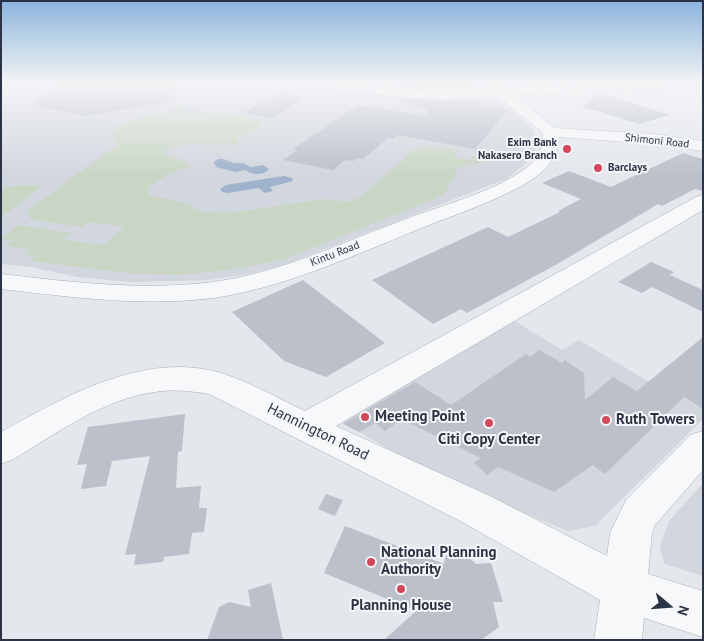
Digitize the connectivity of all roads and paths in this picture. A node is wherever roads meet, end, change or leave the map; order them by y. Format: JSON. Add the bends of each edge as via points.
{"nodes":[{"id":1,"x":528,"y":114,"type":"edge"},
{"id":2,"x":551,"y":132,"type":"junction"},
{"id":3,"x":703,"y":146,"type":"edge"},
{"id":4,"x":703,"y":201,"type":"edge"},
{"id":5,"x":1,"y":280,"type":"edge"},
{"id":6,"x":306,"y":427,"type":"junction"},
{"id":7,"x":703,"y":445,"type":"edge"},
{"id":8,"x":1,"y":449,"type":"edge"},
{"id":9,"x":625,"y":589,"type":"junction"},
{"id":10,"x":703,"y":614,"type":"edge"},
{"id":11,"x":618,"y":640,"type":"edge"}],
"edges":[{"from":1,"to":2,"type":"street"},
{"from":2,"to":3,"type":"street","name":"Shimoni Road"},
{"from":2,"to":5,"type":"street","name":"Kintu Road","via":[[548,153],[534,170],[501,188],[307,265],[240,286],[151,294]]},
{"from":4,"to":6,"type":"street"},
{"from":6,"to":8,"type":"street","name":"Hannington Road","via":[[215,382],[179,378],[149,380],[99,395]]},
{"from":6,"to":9,"type":"street","name":"Hannington Road","via":[[476,509]]},
{"from":7,"to":9,"type":"street","via":[[640,513],[631,533]]},
{"from":9,"to":10,"type":"street","name":"Hannington Road"},
{"from":9,"to":11,"type":"street"}]}
